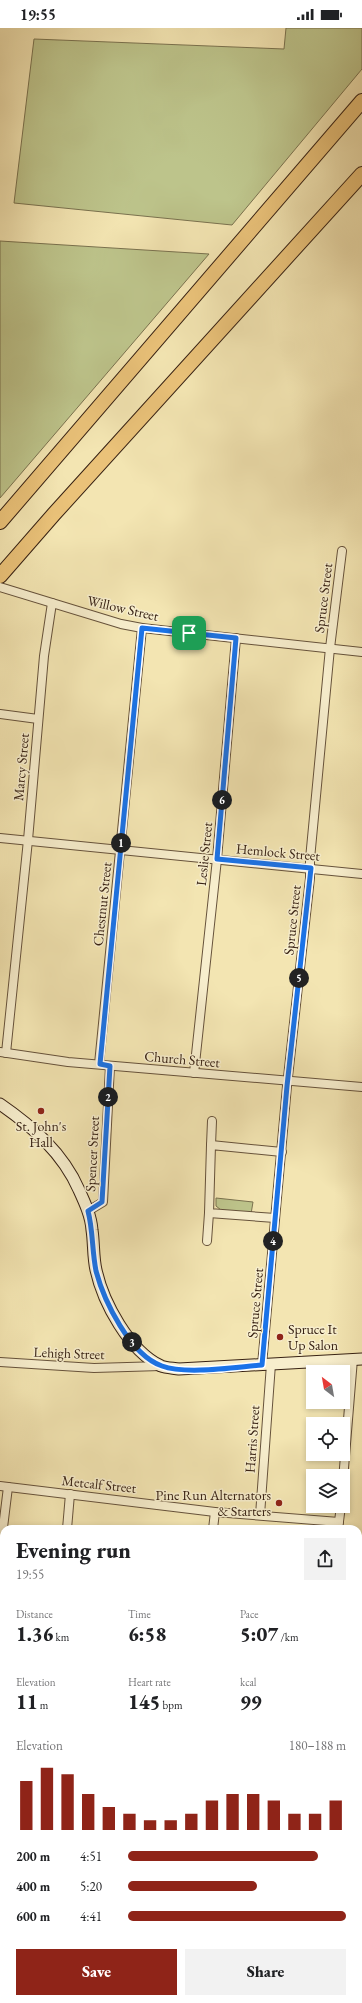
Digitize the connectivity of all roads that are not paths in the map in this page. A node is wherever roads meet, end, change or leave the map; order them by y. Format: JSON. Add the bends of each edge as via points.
{"nodes":[{"id":1,"x":362,"y":101,"type":"edge"},
{"id":2,"x":362,"y":174,"type":"edge"},
{"id":3,"x":0,"y":522,"type":"edge"},
{"id":4,"x":342,"y":551,"type":"dead end"},
{"id":5,"x":0,"y":576,"type":"edge"},
{"id":6,"x":0,"y":587,"type":"edge"},
{"id":7,"x":52,"y":603,"type":"junction"},
{"id":8,"x":142,"y":628,"type":"junction"},
{"id":9,"x":236,"y":638,"type":"junction"},
{"id":10,"x":330,"y":648,"type":"junction"},
{"id":11,"x":362,"y":652,"type":"edge"},
{"id":12,"x":0,"y":714,"type":"edge"},
{"id":13,"x":38,"y":719,"type":"junction"},
{"id":14,"x":0,"y":838,"type":"edge"},
{"id":15,"x":28,"y":840,"type":"junction"},
{"id":16,"x":121,"y":850,"type":"junction"},
{"id":17,"x":217,"y":859,"type":"junction"},
{"id":18,"x":311,"y":868,"type":"junction"},
{"id":19,"x":362,"y":874,"type":"edge"},
{"id":20,"x":3,"y":1052,"type":"edge"},
{"id":21,"x":100,"y":1064,"type":"junction"},
{"id":22,"x":110,"y":1066,"type":"junction"},
{"id":23,"x":194,"y":1073,"type":"junction"},
{"id":24,"x":288,"y":1081,"type":"junction"},
{"id":25,"x":362,"y":1087,"type":"edge"},
{"id":26,"x":0,"y":1104,"type":"edge"},
{"id":27,"x":212,"y":1121,"type":"dead end"},
{"id":28,"x":211,"y":1145,"type":"junction"},
{"id":29,"x":282,"y":1152,"type":"junction"},
{"id":30,"x":88,"y":1211,"type":"junction"},
{"id":31,"x":209,"y":1213,"type":"junction"},
{"id":32,"x":276,"y":1218,"type":"junction"},
{"id":33,"x":207,"y":1241,"type":"dead end"},
{"id":34,"x":358,"y":1359,"type":"edge"},
{"id":35,"x":0,"y":1362,"type":"edge"},
{"id":36,"x":266,"y":1365,"type":"junction"},
{"id":37,"x":161,"y":1366,"type":"junction"},
{"id":38,"x":344,"y":1469,"type":"edge"},
{"id":39,"x":4,"y":1486,"type":"edge"},
{"id":40,"x":70,"y":1494,"type":"junction"},
{"id":41,"x":215,"y":1512,"type":"junction"},
{"id":42,"x":340,"y":1513,"type":"edge"},
{"id":43,"x":260,"y":1515,"type":"junction"},
{"id":44,"x":2,"y":1525,"type":"edge"},
{"id":45,"x":67,"y":1525,"type":"edge"},
{"id":46,"x":213,"y":1525,"type":"edge"},
{"id":47,"x":339,"y":1525,"type":"edge"}],
"edges":[{"from":1,"to":3,"type":"highway"},
{"from":2,"to":5,"type":"highway"},
{"from":4,"to":10,"type":"street","name":"Spruce Street"},
{"from":6,"to":7,"type":"street","name":"Willow Street"},
{"from":7,"to":8,"type":"street","name":"Willow Street"},
{"from":7,"to":13,"type":"street","name":"Marcy Street"},
{"from":8,"to":9,"type":"street","name":"Willow Street"},
{"from":8,"to":16,"type":"street","name":"Chestnut Street"},
{"from":9,"to":10,"type":"street","name":"Willow Street"},
{"from":9,"to":17,"type":"street","name":"Leslie Street"},
{"from":10,"to":11,"type":"street","name":"Willow Street"},
{"from":10,"to":18,"type":"street","name":"Spruce Street"},
{"from":12,"to":13,"type":"street"},
{"from":13,"to":15,"type":"street","name":"Marcy Street"},
{"from":14,"to":15,"type":"street","name":"Hemlock Street"},
{"from":15,"to":16,"type":"street","name":"Hemlock Street"},
{"from":15,"to":20,"type":"street","name":"Marcy Street"},
{"from":16,"to":17,"type":"street","name":"Hemlock Street"},
{"from":16,"to":21,"type":"street","name":"Chestnut Street"},
{"from":17,"to":18,"type":"street","name":"Hemlock Street"},
{"from":17,"to":23,"type":"street","name":"Leslie Street"},
{"from":18,"to":19,"type":"street","name":"Hemlock Street"},
{"from":18,"to":24,"type":"street","name":"Spruce Street"},
{"from":20,"to":21,"type":"street","name":"Church Street"},
{"from":21,"to":22,"type":"street","name":"Church Street"},
{"from":22,"to":23,"type":"street","name":"Church Street"},
{"from":22,"to":30,"type":"street","name":"Spencer Street","via":[[102,1202]]},
{"from":23,"to":24,"type":"street","name":"Church Street"},
{"from":24,"to":25,"type":"street","name":"Church Street"},
{"from":24,"to":29,"type":"street","name":"Spruce Street"},
{"from":26,"to":30,"type":"main road","via":[[39,1134],[54,1150],[68,1169]]},
{"from":27,"to":28,"type":"street"},
{"from":28,"to":29,"type":"street"},
{"from":28,"to":31,"type":"street"},
{"from":29,"to":32,"type":"street","name":"Spruce Street"},
{"from":30,"to":37,"type":"main road","via":[[96,1269],[112,1312],[131,1341]]},
{"from":31,"to":32,"type":"street"},
{"from":31,"to":33,"type":"street"},
{"from":32,"to":36,"type":"street","name":"Spruce Street"},
{"from":34,"to":36,"type":"main road"},
{"from":34,"to":38,"type":"street"},
{"from":35,"to":37,"type":"street","name":"Lehigh Street","via":[[94,1368]]},
{"from":36,"to":37,"type":"main road","via":[[199,1369]]},
{"from":36,"to":43,"type":"street","name":"Harris Street"},
{"from":39,"to":40,"type":"street","name":"Metcalf Street"},
{"from":39,"to":44,"type":"street"},
{"from":40,"to":41,"type":"street","name":"Metcalf Street"},
{"from":40,"to":45,"type":"street"},
{"from":41,"to":43,"type":"street","name":"Metcalf Street"},
{"from":41,"to":46,"type":"street"},
{"from":42,"to":47,"type":"street"},
{"from":43,"to":47,"type":"street","name":"Metcalf Street"}]}
